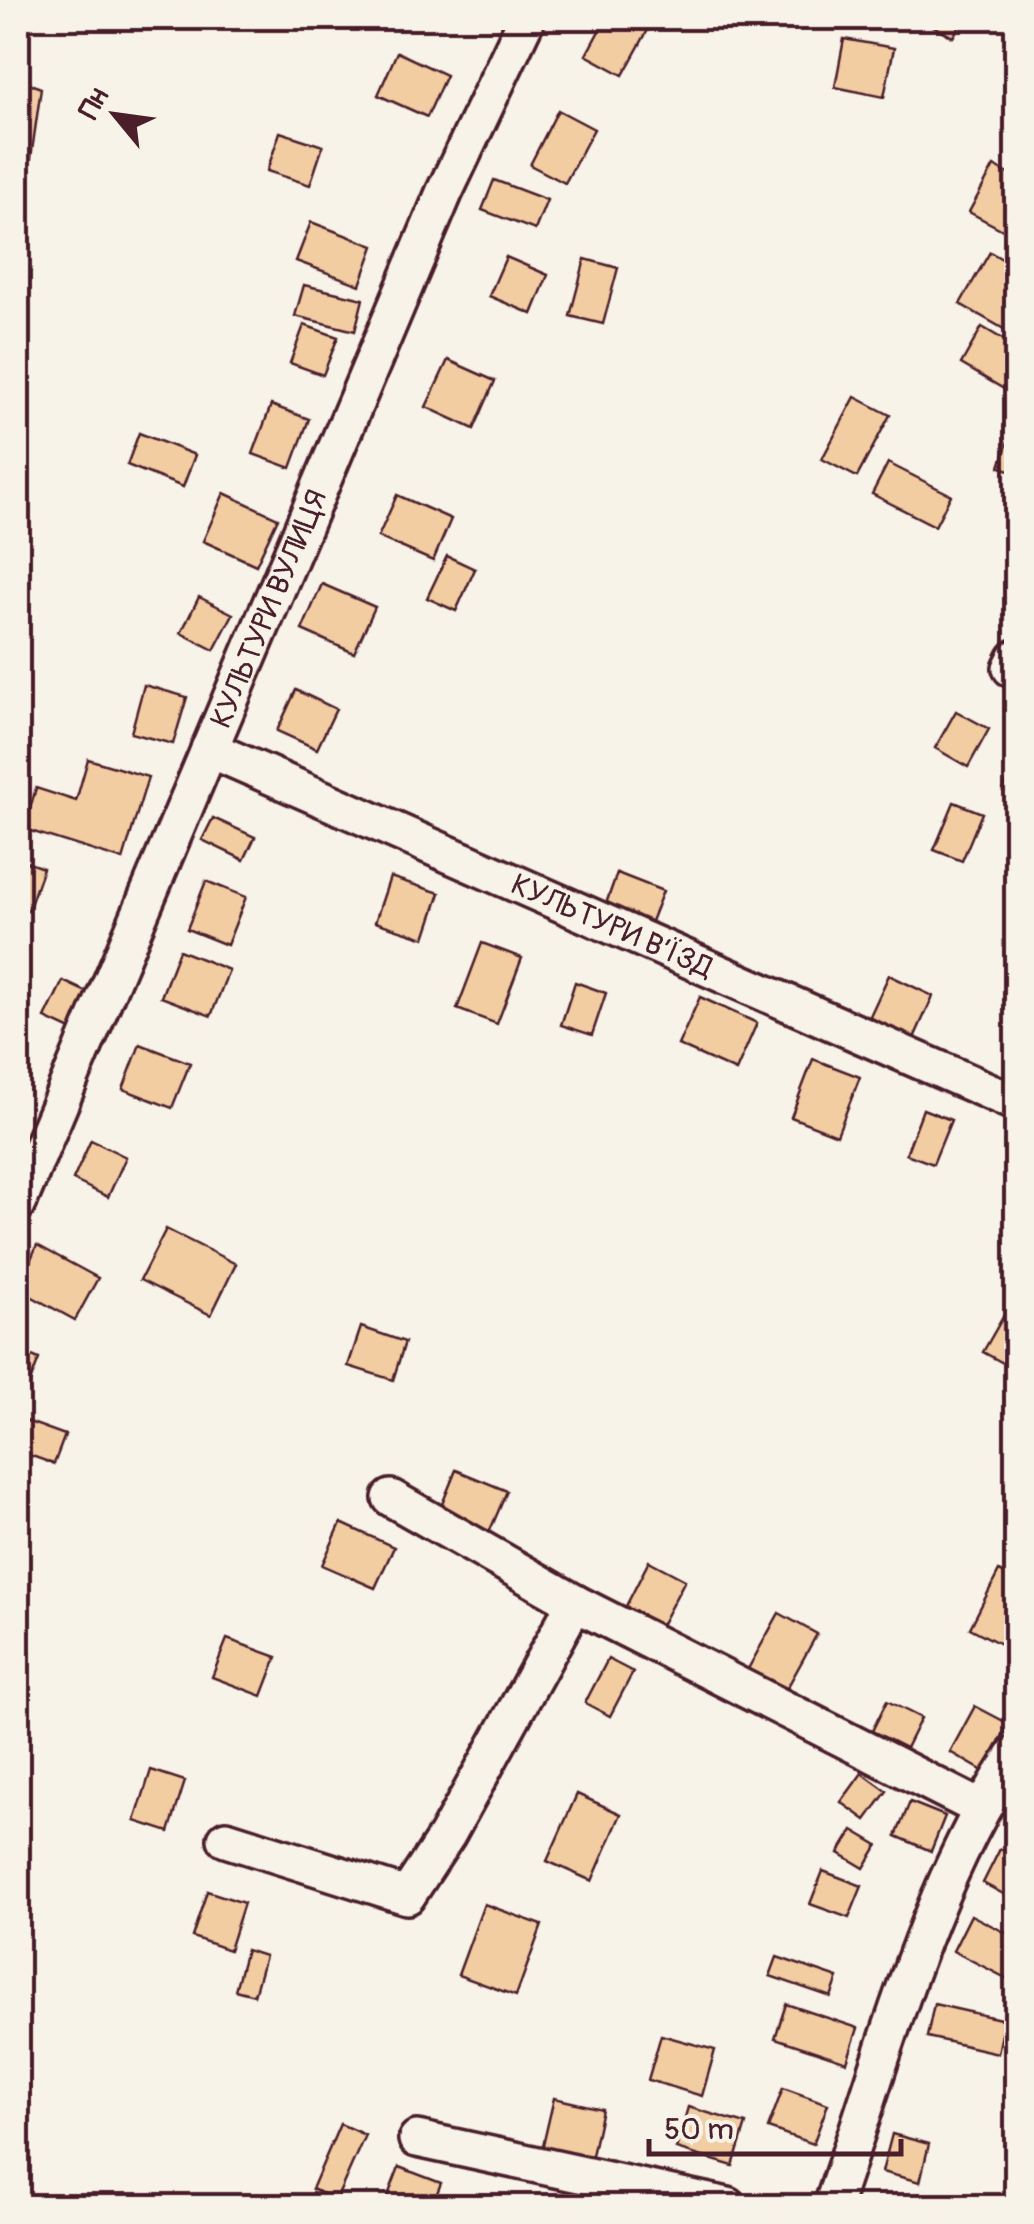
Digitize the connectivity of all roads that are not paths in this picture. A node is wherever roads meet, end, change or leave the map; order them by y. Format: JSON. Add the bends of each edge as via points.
{"nodes":[{"id":1,"x":527,"y":18,"type":"edge"},
{"id":2,"x":1016,"y":658,"type":"edge"},
{"id":3,"x":1016,"y":672,"type":"edge"},
{"id":4,"x":209,"y":749,"type":"junction"},
{"id":5,"x":1016,"y":1103,"type":"edge"},
{"id":6,"x":18,"y":1203,"type":"edge"},
{"id":7,"x":391,"y":1498,"type":"dead end"},
{"id":8,"x":576,"y":1603,"type":"junction"},
{"id":9,"x":1016,"y":1754,"type":"edge"},
{"id":10,"x":980,"y":1808,"type":"junction"},
{"id":11,"x":226,"y":1839,"type":"dead end"},
{"id":12,"x":418,"y":2139,"type":"dead end"},
{"id":13,"x":728,"y":2206,"type":"edge"},
{"id":14,"x":832,"y":2206,"type":"edge"}],
"edges":[{"from":1,"to":4,"type":"street","name":"КУЛЬТУРИ ВУЛИЦЯ","via":[[444,193]]},
{"from":2,"to":3,"type":"street","via":[[1010,668]]},
{"from":4,"to":5,"type":"street","name":"КУЛЬТУРИ В’ЇЗД"},
{"from":4,"to":6,"type":"street","name":"КУЛЬТУРИ ВУЛИЦЯ"},
{"from":7,"to":8,"type":"street"},
{"from":8,"to":10,"type":"street"},
{"from":8,"to":11,"type":"street","via":[[407,1896]]},
{"from":9,"to":10,"type":"street"},
{"from":10,"to":14,"type":"street","via":[[926,1938]]},
{"from":12,"to":13,"type":"street"}]}
